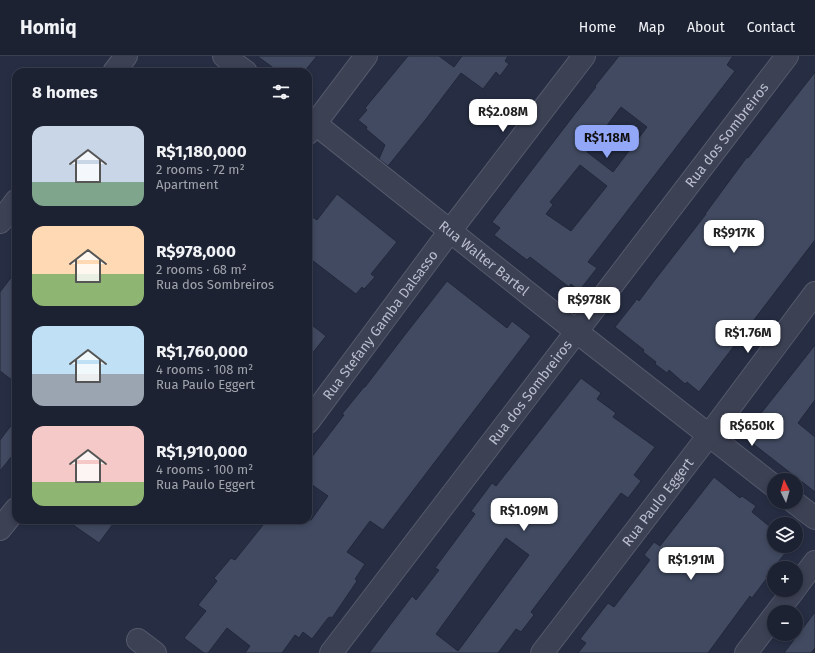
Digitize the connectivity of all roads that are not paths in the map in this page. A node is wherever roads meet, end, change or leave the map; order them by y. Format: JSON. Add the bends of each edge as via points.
{"nodes":[{"id":1,"x":126,"y":56,"type":"edge"},
{"id":2,"x":224,"y":56,"type":"edge"},
{"id":3,"x":366,"y":56,"type":"edge"},
{"id":4,"x":584,"y":56,"type":"edge"},
{"id":5,"x":787,"y":56,"type":"edge"},
{"id":6,"x":117,"y":68,"type":"edge"},
{"id":7,"x":240,"y":68,"type":"edge"},
{"id":8,"x":312,"y":123,"type":"edge"},
{"id":9,"x":312,"y":127,"type":"edge"},
{"id":10,"x":12,"y":206,"type":"edge"},
{"id":11,"x":0,"y":222,"type":"edge"},
{"id":12,"x":450,"y":231,"type":"junction"},
{"id":13,"x":815,"y":293,"type":"edge"},
{"id":14,"x":577,"y":332,"type":"junction"},
{"id":15,"x":312,"y":417,"type":"edge"},
{"id":16,"x":709,"y":435,"type":"junction"},
{"id":17,"x":767,"y":481,"type":"edge"},
{"id":18,"x":803,"y":509,"type":"edge"},
{"id":19,"x":12,"y":514,"type":"edge"},
{"id":20,"x":815,"y":518,"type":"edge"},
{"id":21,"x":0,"y":529,"type":"edge"},
{"id":22,"x":815,"y":562,"type":"edge"},
{"id":23,"x":803,"y":578,"type":"edge"},
{"id":24,"x":789,"y":597,"type":"edge"},
{"id":25,"x":782,"y":605,"type":"edge"},
{"id":26,"x":767,"y":625,"type":"edge"},
{"id":27,"x":331,"y":653,"type":"edge"},
{"id":28,"x":542,"y":653,"type":"edge"},
{"id":29,"x":746,"y":653,"type":"edge"}],
"edges":[{"from":1,"to":6,"type":"street"},
{"from":2,"to":7,"type":"street"},
{"from":3,"to":8,"type":"street"},
{"from":4,"to":12,"type":"street","name":"Rua Stefany Gamba Dalsasso"},
{"from":5,"to":14,"type":"street","name":"Rua dos Sombreiros"},
{"from":9,"to":12,"type":"street","name":"Rua Walter Bartel"},
{"from":10,"to":11,"type":"street"},
{"from":12,"to":14,"type":"street","name":"Rua Walter Bartel"},
{"from":12,"to":15,"type":"street","name":"Rua Stefany Gamba Dalsasso"},
{"from":13,"to":16,"type":"street","name":"Rua Paulo Eggert"},
{"from":14,"to":16,"type":"street","name":"Rua Walter Bartel"},
{"from":14,"to":27,"type":"street","name":"Rua dos Sombreiros"},
{"from":16,"to":17,"type":"street","name":"Rua Walter Bartel"},
{"from":16,"to":28,"type":"street","name":"Rua Paulo Eggert"},
{"from":18,"to":20,"type":"street"},
{"from":19,"to":21,"type":"street"},
{"from":22,"to":23,"type":"street"},
{"from":24,"to":25,"type":"street"},
{"from":26,"to":29,"type":"street"}]}
